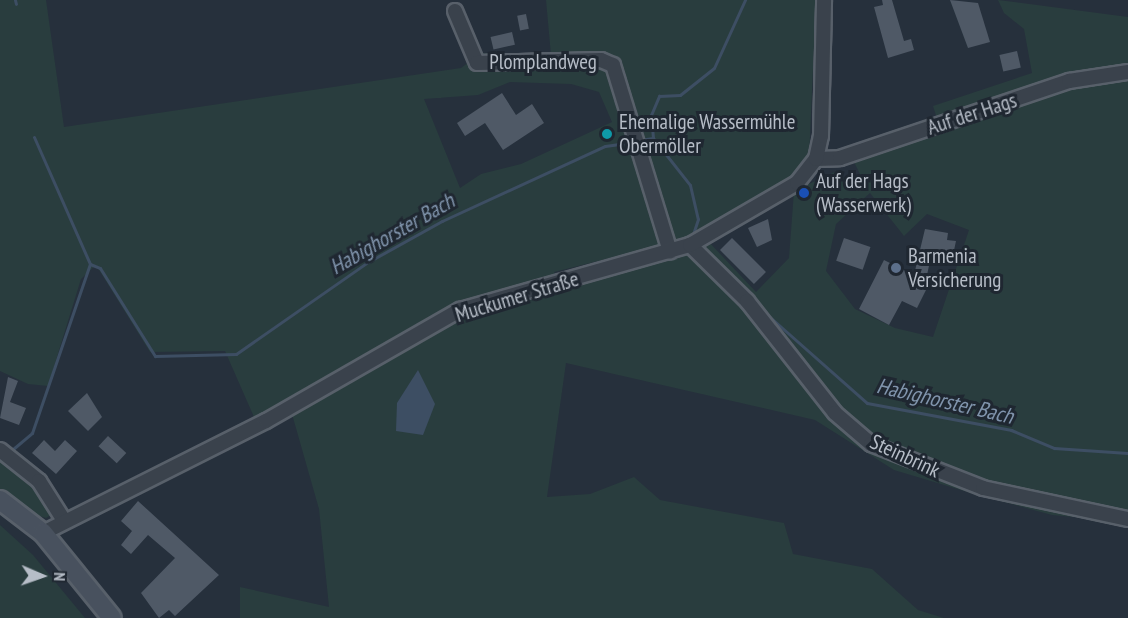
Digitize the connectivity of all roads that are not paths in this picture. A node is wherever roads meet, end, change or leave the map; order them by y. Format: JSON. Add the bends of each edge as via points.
{"nodes":[{"id":1,"x":824,"y":0,"type":"edge"},
{"id":2,"x":455,"y":11,"type":"dead end"},
{"id":3,"x":1128,"y":72,"type":"edge"},
{"id":4,"x":816,"y":159,"type":"junction"},
{"id":5,"x":690,"y":245,"type":"junction"},
{"id":6,"x":670,"y":252,"type":"junction"},
{"id":7,"x":0,"y":450,"type":"edge"},
{"id":8,"x":0,"y":501,"type":"edge"},
{"id":9,"x":63,"y":519,"type":"junction"},
{"id":10,"x":1128,"y":519,"type":"edge"},
{"id":11,"x":43,"y":533,"type":"junction"},
{"id":12,"x":112,"y":618,"type":"edge"}],
"edges":[{"from":1,"to":4,"type":"street"},
{"from":2,"to":6,"type":"street","name":"Plomplandweg","via":[[477,63],[601,60],[612,65]]},
{"from":3,"to":4,"type":"street","name":"Auf der Hags","via":[[1069,81],[840,158]]},
{"from":4,"to":5,"type":"street","name":"Muckumer Straße","via":[[788,190]]},
{"from":5,"to":6,"type":"street","name":"Muckumer Straße"},
{"from":5,"to":10,"type":"street","name":"Steinbrink","via":[[747,302],[835,413],[871,444],[983,488]]},
{"from":6,"to":9,"type":"street","name":"Muckumer Straße","via":[[460,310],[266,421]]},
{"from":7,"to":9,"type":"street","via":[[39,481]]},
{"from":8,"to":11,"type":"street"},
{"from":9,"to":11,"type":"street","name":"Muckumer Straße"},
{"from":11,"to":12,"type":"street"}]}
